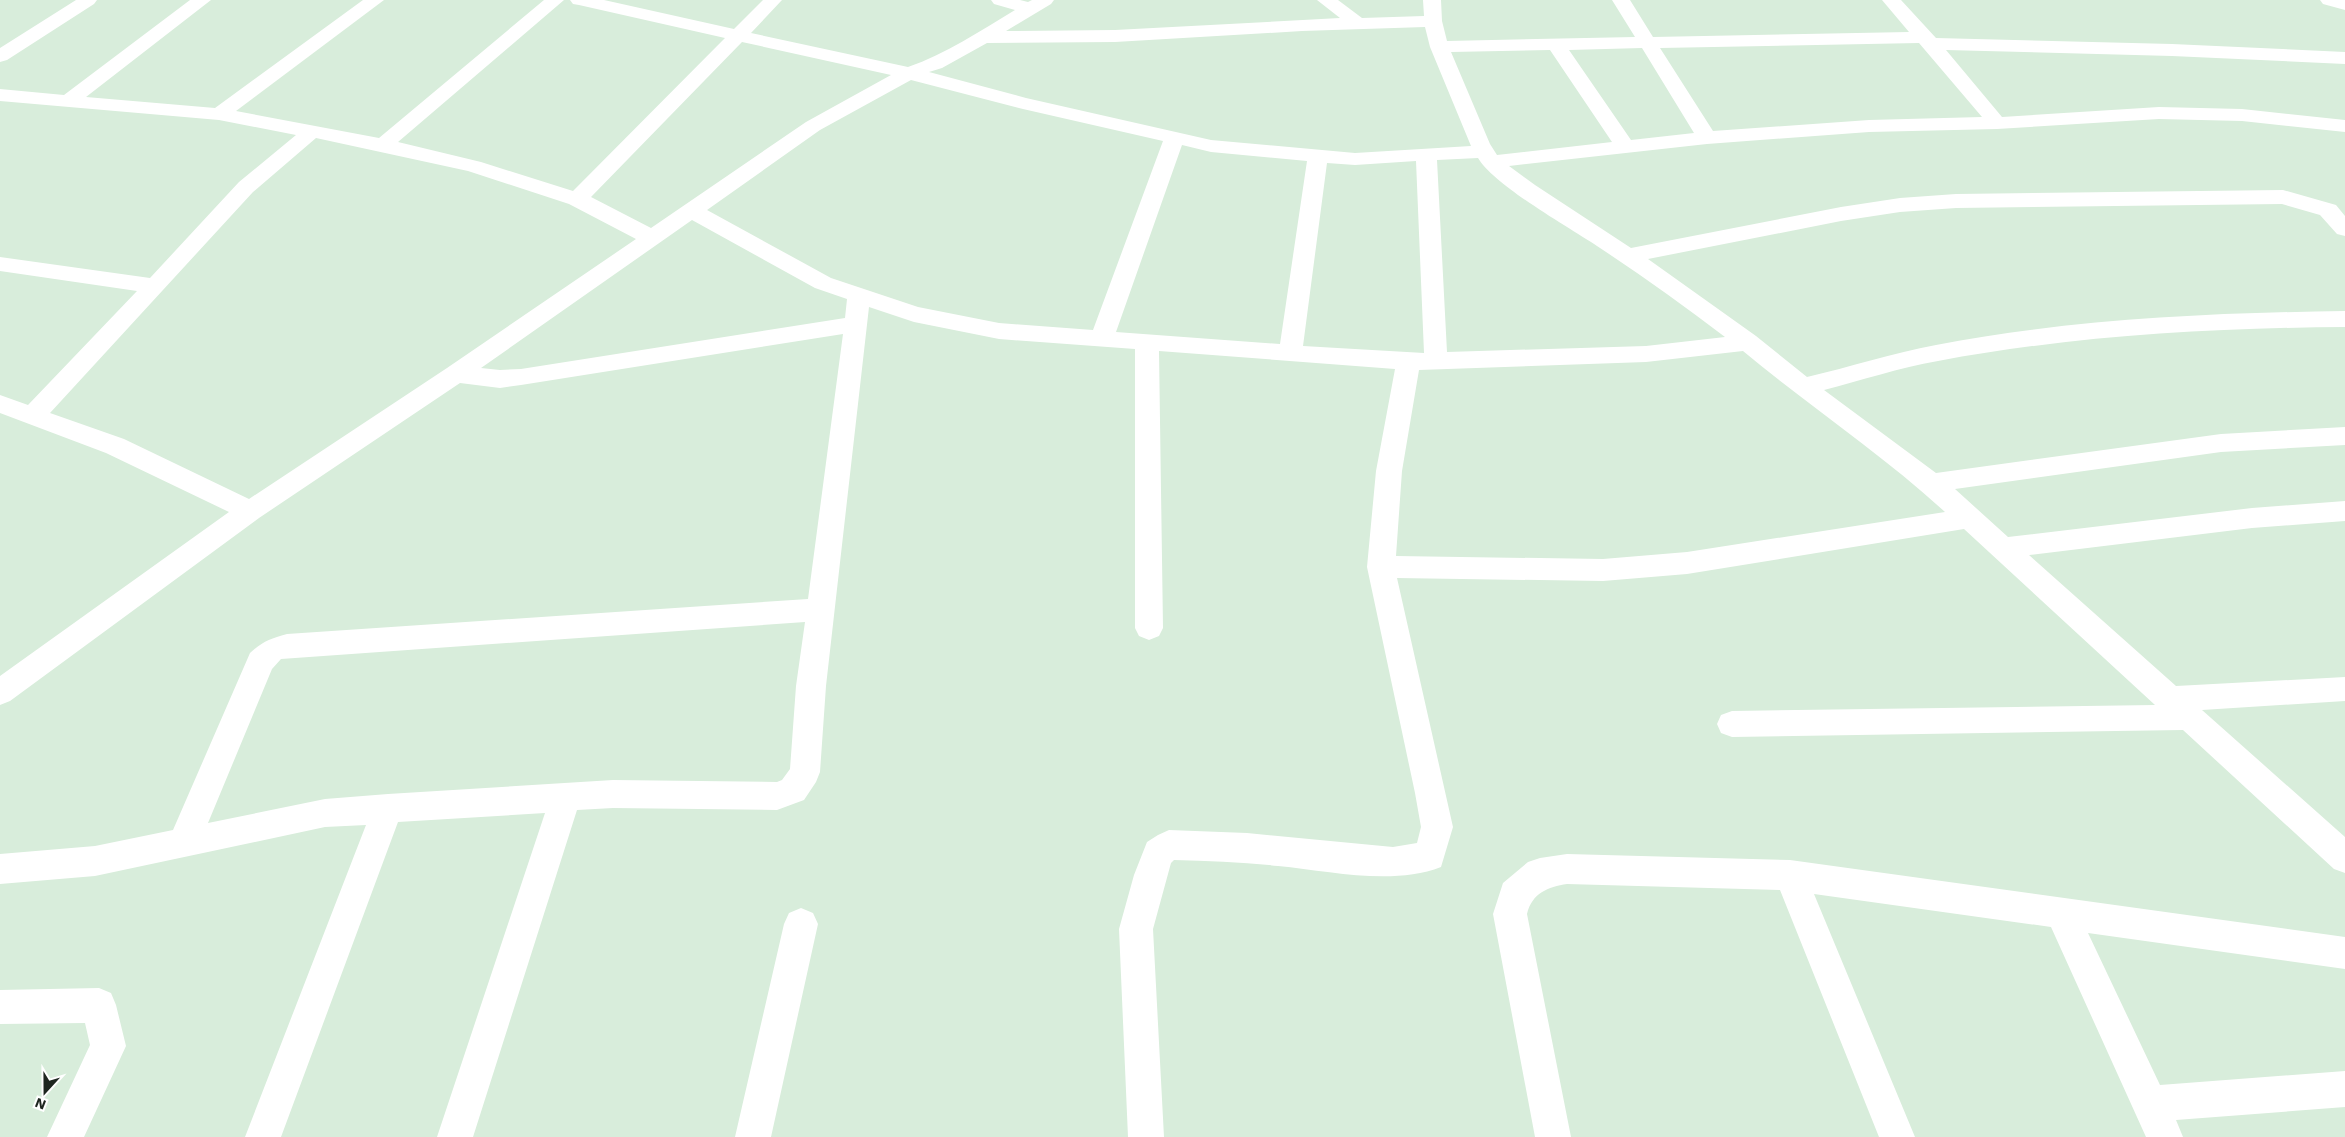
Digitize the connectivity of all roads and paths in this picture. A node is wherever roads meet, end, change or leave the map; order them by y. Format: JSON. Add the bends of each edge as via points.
{"nodes":[{"id":1,"x":88,"y":0,"type":"edge"},
{"id":2,"x":202,"y":0,"type":"edge"},
{"id":3,"x":375,"y":0,"type":"edge"},
{"id":4,"x":556,"y":0,"type":"edge"},
{"id":5,"x":579,"y":0,"type":"edge"},
{"id":6,"x":774,"y":0,"type":"edge"},
{"id":7,"x":1000,"y":0,"type":"edge"},
{"id":8,"x":1326,"y":0,"type":"edge"},
{"id":9,"x":1621,"y":0,"type":"edge"},
{"id":10,"x":1891,"y":0,"type":"edge"},
{"id":11,"x":2330,"y":0,"type":"edge"},
{"id":12,"x":1038,"y":5,"type":"edge"},
{"id":13,"x":2345,"y":5,"type":"edge"},
{"id":14,"x":1432,"y":11,"type":"edge"},
{"id":15,"x":1358,"y":23,"type":"junction"},
{"id":16,"x":738,"y":36,"type":"junction"},
{"id":17,"x":983,"y":37,"type":"junction"},
{"id":18,"x":1927,"y":40,"type":"junction"},
{"id":19,"x":1646,"y":44,"type":"junction"},
{"id":20,"x":1557,"y":46,"type":"junction"},
{"id":21,"x":1439,"y":47,"type":"junction"},
{"id":22,"x":0,"y":56,"type":"edge"},
{"id":23,"x":2345,"y":58,"type":"edge"},
{"id":24,"x":909,"y":73,"type":"junction"},
{"id":25,"x":0,"y":95,"type":"edge"},
{"id":26,"x":69,"y":100,"type":"junction"},
{"id":27,"x":219,"y":114,"type":"junction"},
{"id":28,"x":1997,"y":123,"type":"junction"},
{"id":29,"x":2345,"y":126,"type":"edge"},
{"id":30,"x":312,"y":131,"type":"junction"},
{"id":31,"x":1174,"y":138,"type":"junction"},
{"id":32,"x":1707,"y":138,"type":"junction"},
{"id":33,"x":383,"y":145,"type":"junction"},
{"id":34,"x":1625,"y":147,"type":"junction"},
{"id":35,"x":1426,"y":155,"type":"junction"},
{"id":36,"x":1318,"y":156,"type":"junction"},
{"id":37,"x":1487,"y":156,"type":"junction"},
{"id":38,"x":577,"y":199,"type":"junction"},
{"id":39,"x":692,"y":211,"type":"junction"},
{"id":40,"x":2345,"y":229,"type":"edge"},
{"id":41,"x":652,"y":238,"type":"junction"},
{"id":42,"x":1628,"y":256,"type":"junction"},
{"id":43,"x":0,"y":264,"type":"edge"},
{"id":44,"x":156,"y":286,"type":"junction"},
{"id":45,"x":859,"y":296,"type":"junction"},
{"id":46,"x":2345,"y":320,"type":"edge"},
{"id":47,"x":856,"y":324,"type":"junction"},
{"id":48,"x":1102,"y":339,"type":"junction"},
{"id":49,"x":1748,"y":342,"type":"junction"},
{"id":50,"x":1148,"y":343,"type":"junction"},
{"id":51,"x":1290,"y":354,"type":"junction"},
{"id":52,"x":1408,"y":362,"type":"junction"},
{"id":53,"x":1436,"y":362,"type":"junction"},
{"id":54,"x":456,"y":374,"type":"junction"},
{"id":55,"x":1804,"y":387,"type":"junction"},
{"id":56,"x":0,"y":404,"type":"edge"},
{"id":57,"x":32,"y":416,"type":"junction"},
{"id":58,"x":2345,"y":436,"type":"edge"},
{"id":59,"x":1931,"y":483,"type":"junction"},
{"id":60,"x":250,"y":511,"type":"junction"},
{"id":61,"x":2345,"y":511,"type":"edge"},
{"id":62,"x":1970,"y":518,"type":"junction"},
{"id":63,"x":2002,"y":548,"type":"junction"},
{"id":64,"x":1381,"y":567,"type":"junction"},
{"id":65,"x":821,"y":608,"type":"junction"},
{"id":66,"x":1149,"y":628,"type":"dead end"},
{"id":67,"x":2345,"y":689,"type":"edge"},
{"id":68,"x":0,"y":692,"type":"edge"},
{"id":69,"x":2181,"y":708,"type":"junction"},
{"id":70,"x":1732,"y":724,"type":"dead end"},
{"id":71,"x":566,"y":796,"type":"junction"},
{"id":72,"x":388,"y":808,"type":"junction"},
{"id":73,"x":184,"y":842,"type":"junction"},
{"id":74,"x":2345,"y":858,"type":"edge"},
{"id":75,"x":0,"y":869,"type":"edge"},
{"id":76,"x":1790,"y":874,"type":"junction"},
{"id":77,"x":2060,"y":912,"type":"junction"},
{"id":78,"x":800,"y":924,"type":"dead end"},
{"id":79,"x":2345,"y":953,"type":"edge"},
{"id":80,"x":0,"y":1007,"type":"edge"},
{"id":81,"x":2345,"y":1089,"type":"edge"},
{"id":82,"x":2148,"y":1104,"type":"junction"},
{"id":83,"x":65,"y":1137,"type":"edge"},
{"id":84,"x":263,"y":1137,"type":"edge"},
{"id":85,"x":455,"y":1137,"type":"edge"},
{"id":86,"x":753,"y":1137,"type":"edge"},
{"id":87,"x":1146,"y":1137,"type":"edge"},
{"id":88,"x":1553,"y":1137,"type":"edge"},
{"id":89,"x":1897,"y":1137,"type":"edge"},
{"id":90,"x":2165,"y":1137,"type":"edge"}],
"edges":[{"from":1,"to":22,"type":"street"},
{"from":2,"to":26,"type":"street"},
{"from":3,"to":27,"type":"street"},
{"from":4,"to":33,"type":"street"},
{"from":5,"to":16,"type":"street"},
{"from":6,"to":16,"type":"street"},
{"from":7,"to":12,"type":"street"},
{"from":8,"to":15,"type":"street"},
{"from":9,"to":19,"type":"street"},
{"from":10,"to":18,"type":"street"},
{"from":11,"to":13,"type":"street"},
{"from":12,"to":17,"type":"street"},
{"from":14,"to":15,"type":"street"},
{"from":14,"to":21,"type":"street"},
{"from":15,"to":17,"type":"street","via":[[1115,36]]},
{"from":16,"to":24,"type":"street"},
{"from":16,"to":38,"type":"street"},
{"from":17,"to":24,"type":"street","via":[[935,64]]},
{"from":18,"to":19,"type":"street"},
{"from":18,"to":23,"type":"street"},
{"from":18,"to":28,"type":"street"},
{"from":19,"to":20,"type":"street"},
{"from":19,"to":32,"type":"street"},
{"from":20,"to":21,"type":"street"},
{"from":20,"to":34,"type":"street"},
{"from":21,"to":37,"type":"street"},
{"from":24,"to":31,"type":"street"},
{"from":24,"to":39,"type":"street","via":[[812,126]]},
{"from":25,"to":26,"type":"street"},
{"from":26,"to":27,"type":"street"},
{"from":27,"to":30,"type":"street"},
{"from":28,"to":29,"type":"street","via":[[2159,113],[2242,115]]},
{"from":28,"to":32,"type":"street","via":[[1869,126]]},
{"from":30,"to":33,"type":"street"},
{"from":30,"to":44,"type":"street","via":[[246,187]]},
{"from":31,"to":36,"type":"street","via":[[1211,146]]},
{"from":31,"to":48,"type":"street"},
{"from":32,"to":34,"type":"street"},
{"from":33,"to":38,"type":"street","via":[[474,166]]},
{"from":34,"to":37,"type":"street"},
{"from":35,"to":36,"type":"street","via":[[1356,159]]},
{"from":35,"to":37,"type":"street"},
{"from":35,"to":53,"type":"street"},
{"from":36,"to":51,"type":"street"},
{"from":37,"to":42,"type":"street","via":[[1527,190]]},
{"from":38,"to":41,"type":"street"},
{"from":39,"to":41,"type":"street"},
{"from":39,"to":45,"type":"street","via":[[823,283]]},
{"from":40,"to":42,"type":"street","via":[[2328,210],[2283,198],[1956,201],[1841,214]]},
{"from":41,"to":54,"type":"street"},
{"from":42,"to":49,"type":"street"},
{"from":43,"to":44,"type":"street"},
{"from":44,"to":57,"type":"street"},
{"from":45,"to":47,"type":"street"},
{"from":45,"to":48,"type":"street","via":[[914,314],[999,330]]},
{"from":46,"to":55,"type":"street","via":[[2155,325],[1952,351]]},
{"from":47,"to":54,"type":"street","via":[[521,377],[500,379]]},
{"from":47,"to":65,"type":"street"},
{"from":48,"to":50,"type":"street"},
{"from":49,"to":53,"type":"street","via":[[1646,354]]},
{"from":49,"to":55,"type":"street"},
{"from":50,"to":51,"type":"street"},
{"from":50,"to":66,"type":"street"},
{"from":51,"to":52,"type":"street"},
{"from":52,"to":53,"type":"street"},
{"from":52,"to":64,"type":"street","via":[[1389,471]]},
{"from":54,"to":60,"type":"street"},
{"from":55,"to":59,"type":"street"},
{"from":56,"to":57,"type":"street"},
{"from":57,"to":60,"type":"street","via":[[115,446]]},
{"from":58,"to":59,"type":"street","via":[[2221,443]]},
{"from":59,"to":62,"type":"street"},
{"from":60,"to":68,"type":"street"},
{"from":61,"to":63,"type":"street","via":[[2252,518]]},
{"from":62,"to":63,"type":"street"},
{"from":62,"to":64,"type":"street","via":[[1687,563],[1602,570]]},
{"from":63,"to":69,"type":"street"},
{"from":64,"to":87,"type":"street","via":[[1437,827],[1430,856],[1393,862],[1247,848],[1169,845],[1162,848],[1150,875],[1136,928]]},
{"from":65,"to":71,"type":"street","via":[[805,772],[793,790],[777,796]]},
{"from":65,"to":73,"type":"street","via":[[287,646],[272,650],[260,662]]},
{"from":67,"to":69,"type":"street"},
{"from":69,"to":70,"type":"street"},
{"from":69,"to":74,"type":"street"},
{"from":71,"to":72,"type":"street"},
{"from":71,"to":85,"type":"street"},
{"from":72,"to":73,"type":"street","via":[[325,813]]},
{"from":72,"to":84,"type":"street"},
{"from":73,"to":75,"type":"street","via":[[95,861]]},
{"from":76,"to":77,"type":"street"},
{"from":76,"to":88,"type":"street","via":[[1566,869],[1540,873],[1515,894],[1510,914]]},
{"from":76,"to":89,"type":"street"},
{"from":77,"to":79,"type":"street"},
{"from":77,"to":82,"type":"street"},
{"from":78,"to":86,"type":"street"},
{"from":80,"to":83,"type":"street","via":[[99,1005],[108,1046]]},
{"from":81,"to":82,"type":"street"},
{"from":82,"to":90,"type":"street"}]}
